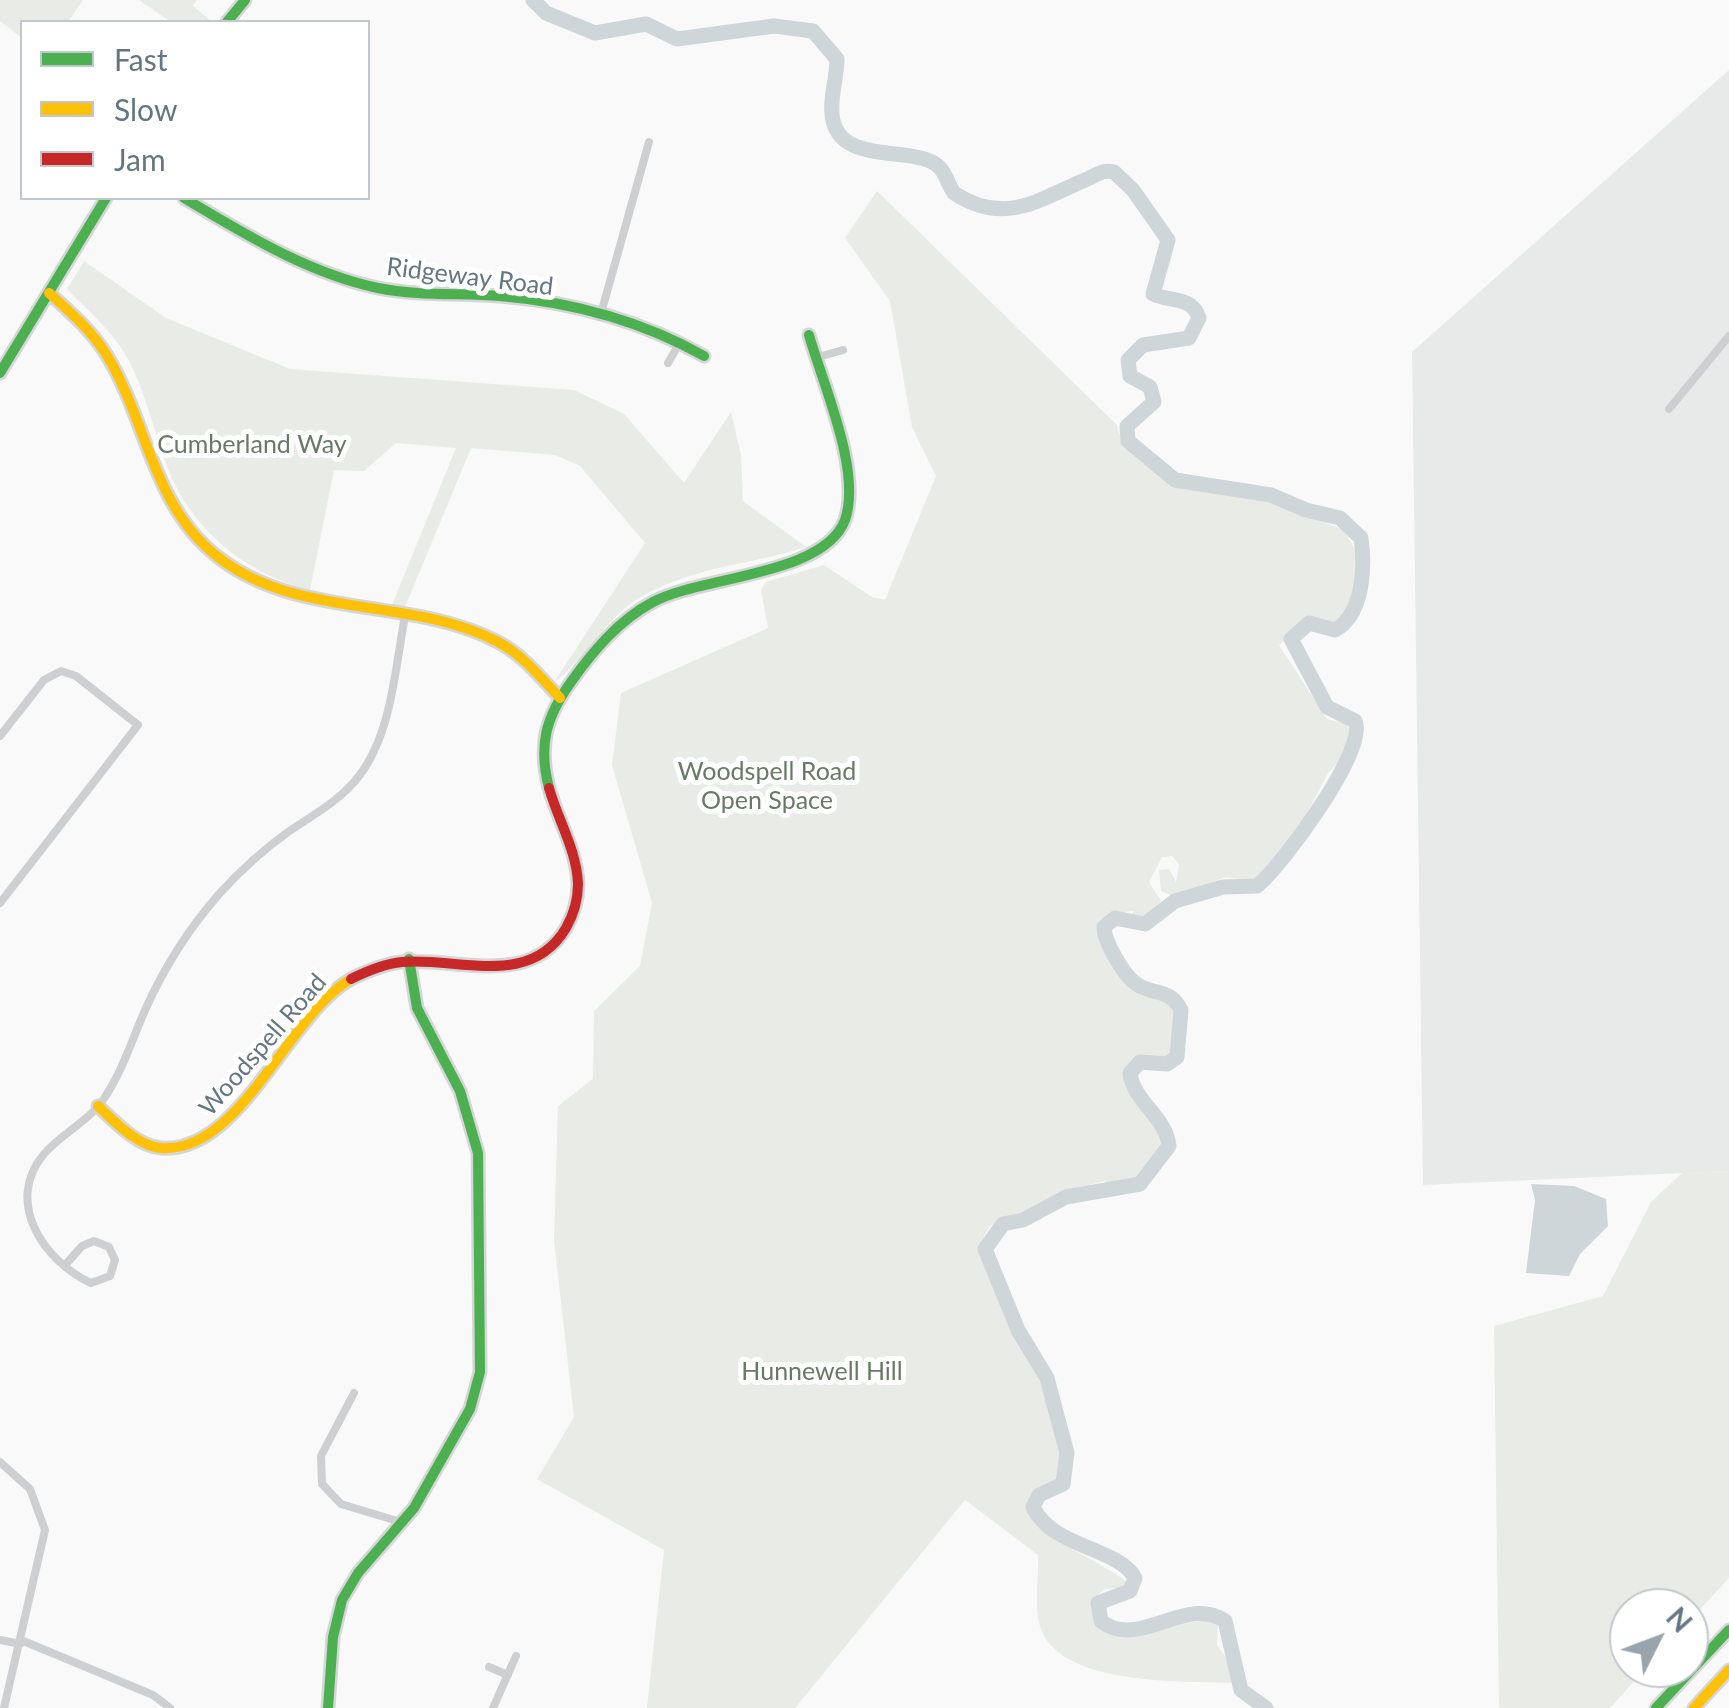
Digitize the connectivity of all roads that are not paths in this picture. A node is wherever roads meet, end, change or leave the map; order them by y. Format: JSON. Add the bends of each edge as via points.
{"nodes":[{"id":1,"x":245,"y":0,"type":"edge"},
{"id":2,"x":229,"y":20,"type":"edge"},
{"id":3,"x":649,"y":142,"type":"dead end"},
{"id":4,"x":105,"y":200,"type":"edge"},
{"id":5,"x":187,"y":200,"type":"edge"},
{"id":6,"x":50,"y":293,"type":"junction"},
{"id":7,"x":600,"y":317,"type":"junction"},
{"id":8,"x":809,"y":335,"type":"dead end"},
{"id":9,"x":1729,"y":336,"type":"edge"},
{"id":10,"x":680,"y":342,"type":"junction"},
{"id":11,"x":843,"y":350,"type":"dead end"},
{"id":12,"x":704,"y":356,"type":"dead end"},
{"id":13,"x":815,"y":358,"type":"junction"},
{"id":14,"x":668,"y":363,"type":"dead end"},
{"id":15,"x":0,"y":373,"type":"edge"},
{"id":16,"x":1668,"y":409,"type":"dead end"},
{"id":17,"x":405,"y":616,"type":"junction"},
{"id":18,"x":560,"y":698,"type":"junction"},
{"id":19,"x":0,"y":736,"type":"edge"},
{"id":20,"x":0,"y":903,"type":"edge"},
{"id":21,"x":410,"y":959,"type":"junction"},
{"id":22,"x":98,"y":1106,"type":"junction"},
{"id":23,"x":66,"y":1264,"type":"junction"},
{"id":24,"x":354,"y":1394,"type":"dead end"},
{"id":25,"x":0,"y":1462,"type":"edge"},
{"id":26,"x":404,"y":1524,"type":"junction"},
{"id":27,"x":1729,"y":1630,"type":"edge"},
{"id":28,"x":0,"y":1640,"type":"edge"},
{"id":29,"x":21,"y":1642,"type":"junction"},
{"id":30,"x":516,"y":1656,"type":"dead end"},
{"id":31,"x":490,"y":1667,"type":"dead end"},
{"id":32,"x":1729,"y":1670,"type":"edge"},
{"id":33,"x":508,"y":1675,"type":"junction"},
{"id":34,"x":4,"y":1708,"type":"edge"},
{"id":35,"x":170,"y":1708,"type":"edge"},
{"id":36,"x":328,"y":1708,"type":"edge"},
{"id":37,"x":493,"y":1708,"type":"edge"},
{"id":38,"x":1656,"y":1708,"type":"edge"},
{"id":39,"x":1694,"y":1708,"type":"edge"}],
"edges":[{"from":1,"to":2,"type":"main road"},
{"from":3,"to":7,"type":"street"},
{"from":4,"to":6,"type":"main road"},
{"from":5,"to":7,"type":"main road","name":"Ridgeway Road","via":[[271,250],[329,275],[396,291],[522,298]]},
{"from":6,"to":15,"type":"main road"},
{"from":6,"to":17,"type":"main road","via":[[106,348],[166,496],[205,546],[274,589]]},
{"from":7,"to":10,"type":"main road","name":"Ridgeway Road"},
{"from":8,"to":13,"type":"main road","name":"Woodspell Road"},
{"from":9,"to":16,"type":"street"},
{"from":10,"to":12,"type":"main road","name":"Ridgeway Road"},
{"from":10,"to":14,"type":"street"},
{"from":11,"to":13,"type":"street"},
{"from":13,"to":18,"type":"main road","name":"Woodspell Road","via":[[849,488],[840,533],[814,556],[705,580],[652,602],[615,630]]},
{"from":17,"to":18,"type":"main road","via":[[498,642]]},
{"from":17,"to":22,"type":"street","via":[[372,757],[338,797],[252,861],[194,925]]},
{"from":18,"to":21,"type":"main road","name":"Woodspell Road","via":[[544,724],[541,750],[577,868],[578,897],[566,930],[543,955],[522,965]]},
{"from":19,"to":20,"type":"street","via":[[44,680],[61,671],[138,725]]},
{"from":21,"to":22,"type":"main road","name":"Woodspell Road","via":[[373,967],[328,995],[200,1142],[152,1146]]},
{"from":21,"to":26,"type":"main road","via":[[417,1008],[460,1092],[478,1154],[481,1318],[474,1400]]},
{"from":22,"to":23,"type":"street","via":[[44,1154],[28,1190],[34,1232]]},
{"from":23,"to":23,"type":"street","via":[[98,1283],[110,1276],[115,1260],[109,1247],[94,1241]]},
{"from":24,"to":26,"type":"street","via":[[321,1456],[322,1484],[341,1504]]},
{"from":25,"to":29,"type":"street","via":[[30,1489],[46,1530]]},
{"from":26,"to":36,"type":"main road","via":[[358,1572],[342,1600]]},
{"from":27,"to":38,"type":"main road"},
{"from":28,"to":29,"type":"street"},
{"from":29,"to":34,"type":"street"},
{"from":29,"to":35,"type":"street","via":[[154,1695]]},
{"from":30,"to":33,"type":"street"},
{"from":31,"to":33,"type":"street"},
{"from":32,"to":39,"type":"main road"},
{"from":33,"to":37,"type":"street"}]}
